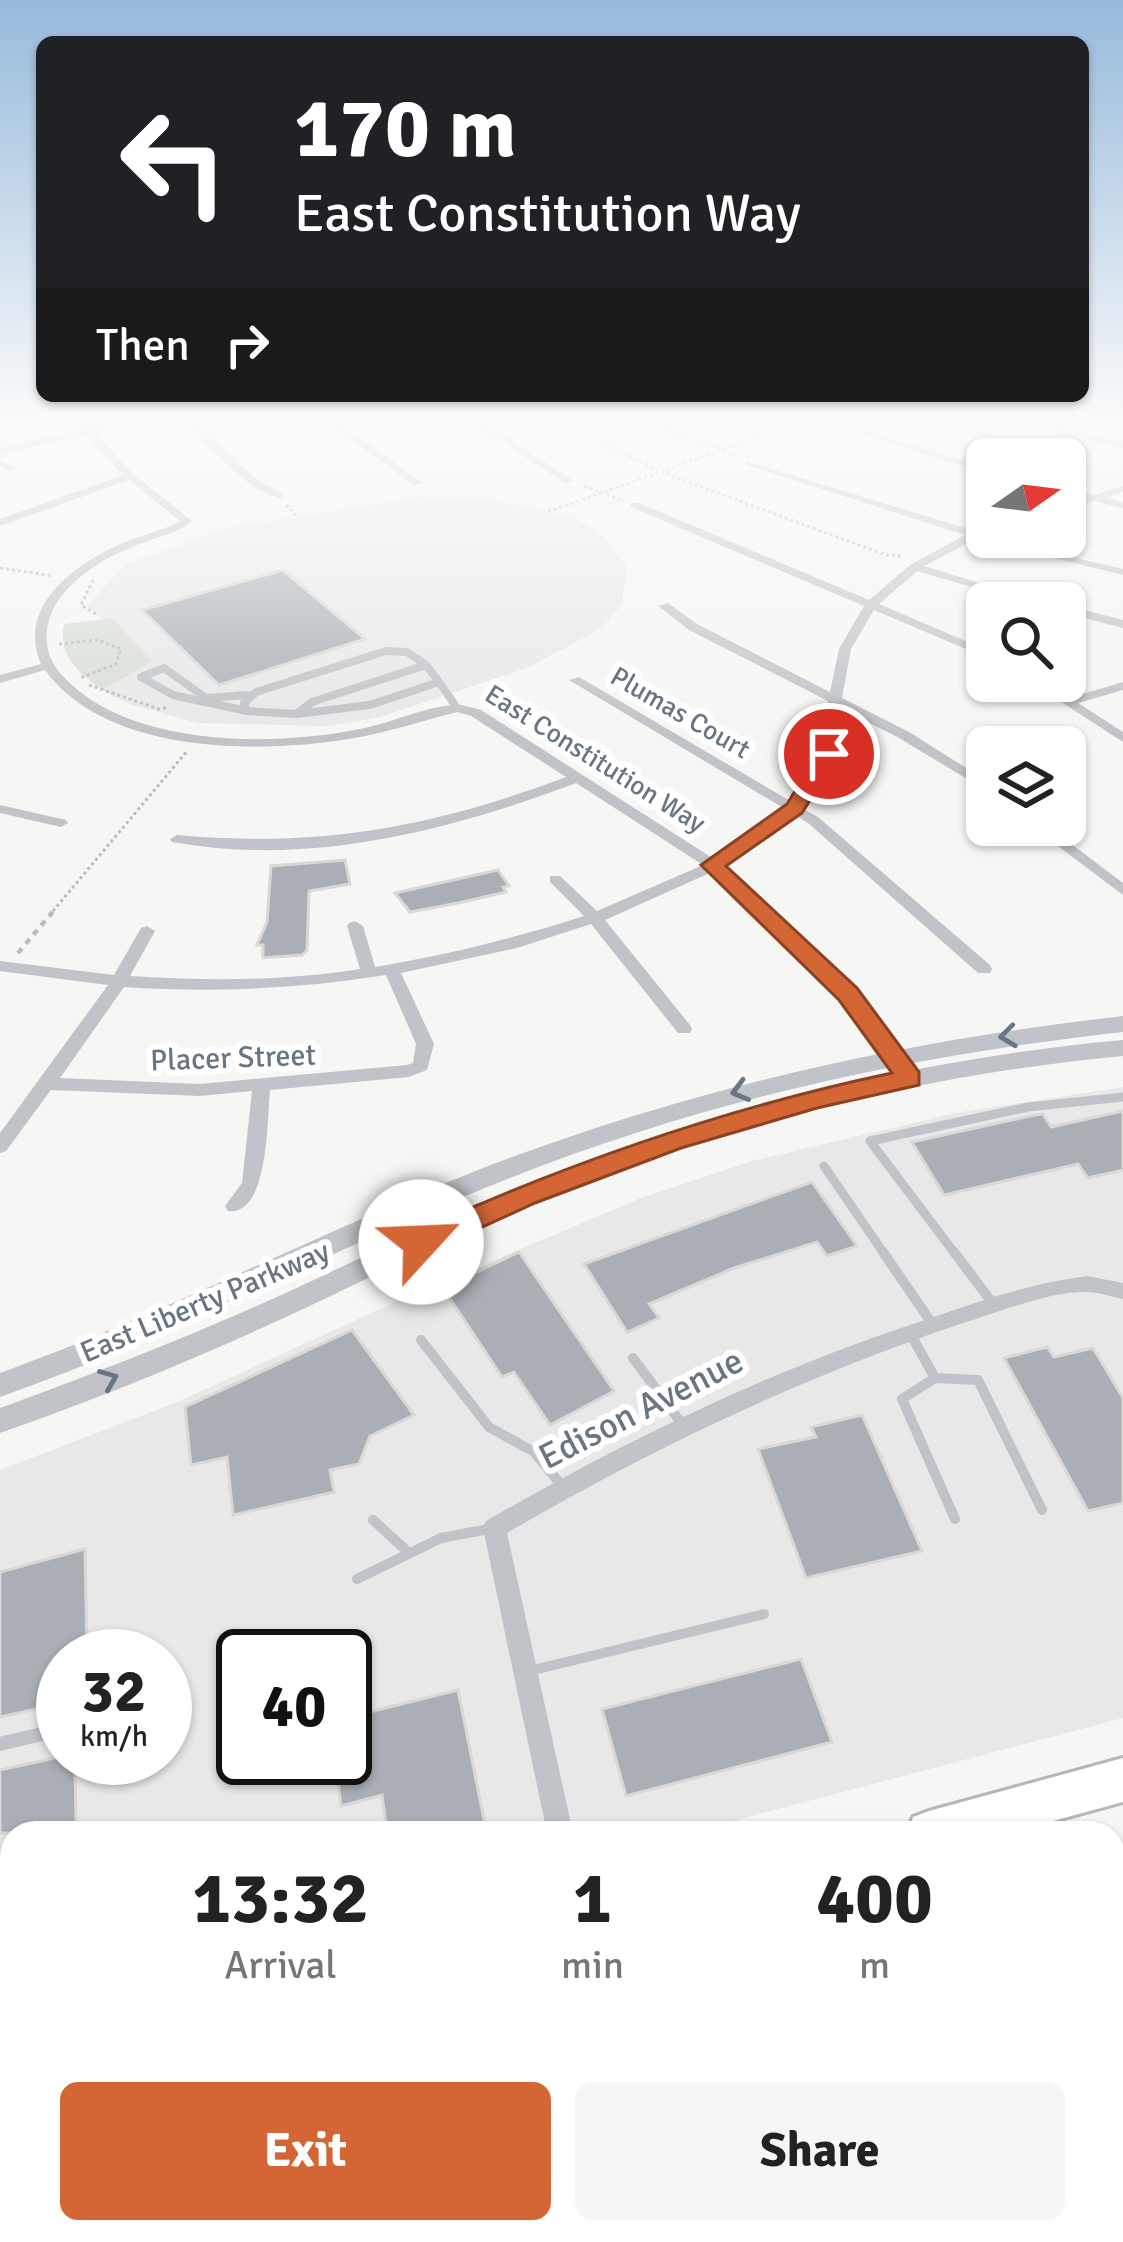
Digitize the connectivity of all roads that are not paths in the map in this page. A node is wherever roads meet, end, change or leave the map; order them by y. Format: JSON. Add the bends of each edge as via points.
{"nodes":[{"id":1,"x":169,"y":529,"type":"edge"},
{"id":2,"x":691,"y":529,"type":"edge"},
{"id":3,"x":966,"y":539,"type":"edge"},
{"id":4,"x":1073,"y":558,"type":"edge"},
{"id":5,"x":913,"y":562,"type":"junction"},
{"id":6,"x":1123,"y":572,"type":"edge"},
{"id":7,"x":974,"y":582,"type":"edge"},
{"id":8,"x":870,"y":605,"type":"junction"},
{"id":9,"x":664,"y":606,"type":"dead end"},
{"id":10,"x":1086,"y":615,"type":"edge"},
{"id":11,"x":1123,"y":624,"type":"edge"},
{"id":12,"x":966,"y":645,"type":"edge"},
{"id":13,"x":426,"y":665,"type":"junction"},
{"id":14,"x":47,"y":666,"type":"junction"},
{"id":15,"x":0,"y":679,"type":"edge"},
{"id":16,"x":575,"y":680,"type":"dead end"},
{"id":17,"x":440,"y":682,"type":"junction"},
{"id":18,"x":1123,"y":686,"type":"edge"},
{"id":19,"x":247,"y":695,"type":"junction"},
{"id":20,"x":1086,"y":697,"type":"edge"},
{"id":21,"x":835,"y":701,"type":"junction"},
{"id":22,"x":1068,"y":702,"type":"edge"},
{"id":23,"x":457,"y":708,"type":"junction"},
{"id":24,"x":248,"y":711,"type":"junction"},
{"id":25,"x":296,"y":714,"type":"junction"},
{"id":26,"x":1123,"y":738,"type":"edge"},
{"id":27,"x":966,"y":772,"type":"edge"},
{"id":28,"x":576,"y":778,"type":"junction"},
{"id":29,"x":795,"y":808,"type":"junction"},
{"id":30,"x":0,"y":809,"type":"edge"},
{"id":31,"x":61,"y":823,"type":"dead end"},
{"id":32,"x":177,"y":839,"type":"dead end"},
{"id":33,"x":1065,"y":846,"type":"edge"},
{"id":34,"x":712,"y":865,"type":"junction"},
{"id":35,"x":555,"y":879,"type":"dead end"},
{"id":36,"x":1123,"y":890,"type":"edge"},
{"id":37,"x":595,"y":918,"type":"junction"},
{"id":38,"x":355,"y":926,"type":"dead end"},
{"id":39,"x":148,"y":931,"type":"dead end"},
{"id":40,"x":0,"y":967,"type":"edge"},
{"id":41,"x":391,"y":969,"type":"junction"},
{"id":42,"x":984,"y":969,"type":"dead end"},
{"id":43,"x":369,"y":972,"type":"junction"},
{"id":44,"x":122,"y":980,"type":"junction"},
{"id":45,"x":1123,"y":1024,"type":"edge"},
{"id":46,"x":684,"y":1029,"type":"dead end"},
{"id":47,"x":1123,"y":1048,"type":"edge"},
{"id":48,"x":902,"y":1066,"type":"junction"},
{"id":49,"x":46,"y":1084,"type":"junction"},
{"id":50,"x":261,"y":1087,"type":"junction"},
{"id":51,"x":1123,"y":1097,"type":"edge"},
{"id":52,"x":0,"y":1146,"type":"edge"},
{"id":53,"x":824,"y":1166,"type":"dead end"},
{"id":54,"x":235,"y":1206,"type":"dead end"},
{"id":55,"x":1123,"y":1291,"type":"edge"},
{"id":56,"x":994,"y":1305,"type":"junction"},
{"id":57,"x":921,"y":1329,"type":"junction"},
{"id":58,"x":422,"y":1340,"type":"dead end"},
{"id":59,"x":633,"y":1358,"type":"dead end"},
{"id":60,"x":935,"y":1378,"type":"junction"},
{"id":61,"x":0,"y":1385,"type":"edge"},
{"id":62,"x":0,"y":1421,"type":"edge"},
{"id":63,"x":682,"y":1424,"type":"junction"},
{"id":64,"x":563,"y":1487,"type":"junction"},
{"id":65,"x":1042,"y":1510,"type":"dead end"},
{"id":66,"x":955,"y":1519,"type":"dead end"},
{"id":67,"x":374,"y":1520,"type":"dead end"},
{"id":68,"x":494,"y":1528,"type":"junction"},
{"id":69,"x":408,"y":1552,"type":"junction"},
{"id":70,"x":357,"y":1579,"type":"dead end"},
{"id":71,"x":764,"y":1614,"type":"dead end"},
{"id":72,"x":525,"y":1672,"type":"junction"},
{"id":73,"x":36,"y":1735,"type":"edge"},
{"id":74,"x":0,"y":1744,"type":"edge"},
{"id":75,"x":1123,"y":1780,"type":"edge"},
{"id":76,"x":557,"y":1821,"type":"edge"},
{"id":77,"x":973,"y":1821,"type":"edge"}],
"edges":[{"from":1,"to":14,"type":"street","via":[[103,557],[60,590],[40,628]]},
{"from":2,"to":8,"type":"street"},
{"from":3,"to":5,"type":"street"},
{"from":4,"to":6,"type":"street"},
{"from":5,"to":7,"type":"street"},
{"from":5,"to":8,"type":"street"},
{"from":8,"to":12,"type":"street"},
{"from":8,"to":21,"type":"street","via":[[842,654]]},
{"from":9,"to":21,"type":"street"},
{"from":10,"to":11,"type":"street"},
{"from":13,"to":17,"type":"lane"},
{"from":13,"to":19,"type":"lane","via":[[386,650]]},
{"from":13,"to":25,"type":"lane"},
{"from":14,"to":15,"type":"street"},
{"from":14,"to":23,"type":"street","name":"East Constitution Way","via":[[115,715],[218,739],[334,737]]},
{"from":16,"to":29,"type":"street","name":"Plumas Court"},
{"from":17,"to":23,"type":"lane"},
{"from":17,"to":25,"type":"lane","via":[[370,705]]},
{"from":18,"to":20,"type":"street"},
{"from":19,"to":24,"type":"lane"},
{"from":19,"to":24,"type":"lane","via":[[206,698],[164,668],[141,677],[173,694]]},
{"from":21,"to":27,"type":"street"},
{"from":21,"to":29,"type":"street","via":[[829,754]]},
{"from":22,"to":26,"type":"street"},
{"from":23,"to":28,"type":"street","name":"East Constitution Way"},
{"from":24,"to":25,"type":"lane"},
{"from":28,"to":32,"type":"street","via":[[483,811],[361,838],[248,847]]},
{"from":28,"to":34,"type":"street","name":"East Constitution Way"},
{"from":29,"to":34,"type":"street"},
{"from":29,"to":42,"type":"street","name":"Plumas Court"},
{"from":30,"to":31,"type":"street"},
{"from":33,"to":36,"type":"street"},
{"from":34,"to":37,"type":"street"},
{"from":34,"to":48,"type":"street","name":"East Constitution Way","via":[[848,994]]},
{"from":35,"to":37,"type":"street"},
{"from":37,"to":41,"type":"street"},
{"from":37,"to":46,"type":"street"},
{"from":38,"to":43,"type":"street"},
{"from":39,"to":44,"type":"street"},
{"from":40,"to":44,"type":"street"},
{"from":41,"to":43,"type":"street"},
{"from":41,"to":50,"type":"street","name":"Placer Street","via":[[425,1044],[421,1066]]},
{"from":43,"to":44,"type":"street","via":[[260,982]]},
{"from":44,"to":49,"type":"street"},
{"from":45,"to":48,"type":"street","name":"East Liberty Parkway","one_way":true},
{"from":47,"to":48,"type":"street","name":"East Liberty Parkway"},
{"from":48,"to":61,"type":"street","name":"East Liberty Parkway","one_way":true,"via":[[726,1094],[536,1158],[239,1291]]},
{"from":62,"to":48,"type":"street","name":"East Liberty Parkway","one_way":true,"via":[[246,1323],[524,1195]]},
{"from":49,"to":50,"type":"street","name":"Placer Street"},
{"from":49,"to":52,"type":"street"},
{"from":50,"to":54,"type":"street","via":[[250,1184]]},
{"from":51,"to":56,"type":"lane","via":[[1028,1107],[871,1142]]},
{"from":53,"to":57,"type":"lane"},
{"from":55,"to":56,"type":"street","name":"Edison Avenue","via":[[1087,1284]]},
{"from":56,"to":57,"type":"street","name":"Edison Avenue"},
{"from":57,"to":60,"type":"lane"},
{"from":57,"to":63,"type":"street","name":"Edison Avenue"},
{"from":58,"to":64,"type":"lane","via":[[489,1427],[534,1452]]},
{"from":59,"to":63,"type":"lane"},
{"from":60,"to":65,"type":"lane","via":[[978,1380]]},
{"from":60,"to":66,"type":"lane","via":[[902,1399]]},
{"from":63,"to":64,"type":"street","name":"Edison Avenue"},
{"from":64,"to":68,"type":"street","name":"Edison Avenue"},
{"from":67,"to":69,"type":"lane"},
{"from":68,"to":69,"type":"lane"},
{"from":68,"to":72,"type":"street"},
{"from":69,"to":70,"type":"lane"},
{"from":71,"to":72,"type":"lane"},
{"from":72,"to":76,"type":"street"},
{"from":73,"to":74,"type":"lane"},
{"from":75,"to":77,"type":"main road"}]}
